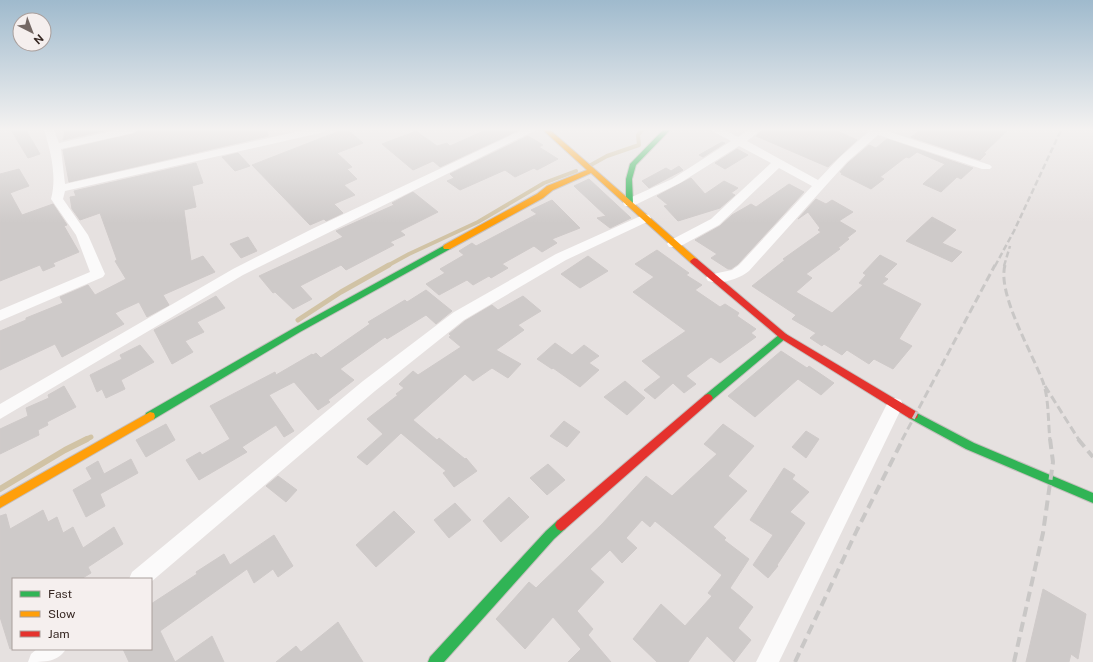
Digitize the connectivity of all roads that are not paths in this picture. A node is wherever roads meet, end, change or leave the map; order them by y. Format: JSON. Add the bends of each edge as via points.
{"nodes":[{"id":1,"x":56,"y":161,"type":"edge"},
{"id":2,"x":174,"y":161,"type":"edge"},
{"id":3,"x":466,"y":161,"type":"edge"},
{"id":4,"x":580,"y":161,"type":"edge"},
{"id":5,"x":636,"y":161,"type":"edge"},
{"id":6,"x":708,"y":161,"type":"edge"},
{"id":7,"x":774,"y":161,"type":"edge"},
{"id":8,"x":842,"y":161,"type":"edge"},
{"id":9,"x":967,"y":161,"type":"edge"},
{"id":10,"x":778,"y":163,"type":"junction"},
{"id":11,"x":986,"y":167,"type":"dead end"},
{"id":12,"x":591,"y":171,"type":"junction"},
{"id":13,"x":820,"y":186,"type":"junction"},
{"id":14,"x":59,"y":189,"type":"junction"},
{"id":15,"x":629,"y":203,"type":"junction"},
{"id":16,"x":645,"y":218,"type":"junction"},
{"id":17,"x":674,"y":244,"type":"junction"},
{"id":18,"x":713,"y":278,"type":"junction"},
{"id":19,"x":0,"y":316,"type":"edge"},
{"id":20,"x":783,"y":336,"type":"junction"},
{"id":21,"x":895,"y":405,"type":"junction"},
{"id":22,"x":0,"y":412,"type":"edge"},
{"id":23,"x":1093,"y":498,"type":"edge"},
{"id":24,"x":0,"y":503,"type":"edge"},
{"id":25,"x":139,"y":578,"type":"edge"},
{"id":26,"x":54,"y":650,"type":"edge"},
{"id":27,"x":39,"y":662,"type":"edge"},
{"id":28,"x":435,"y":662,"type":"edge"},
{"id":29,"x":767,"y":662,"type":"edge"}],
"edges":[{"from":1,"to":14,"type":"street"},
{"from":2,"to":14,"type":"street"},
{"from":3,"to":22,"type":"street","via":[[238,272]]},
{"from":4,"to":12,"type":"street"},
{"from":5,"to":15,"type":"street","via":[[628,179]]},
{"from":6,"to":15,"type":"street","via":[[676,181]]},
{"from":7,"to":10,"type":"street"},
{"from":8,"to":13,"type":"street"},
{"from":9,"to":11,"type":"street"},
{"from":10,"to":13,"type":"street"},
{"from":10,"to":17,"type":"street","via":[[715,222]]},
{"from":12,"to":15,"type":"street"},
{"from":12,"to":24,"type":"street","via":[[550,188],[540,196],[190,391]]},
{"from":13,"to":18,"type":"street","via":[[744,268],[736,274]]},
{"from":14,"to":19,"type":"street","via":[[57,199],[82,236],[98,274]]},
{"from":15,"to":16,"type":"street"},
{"from":16,"to":17,"type":"street"},
{"from":16,"to":25,"type":"street","via":[[561,257],[459,316],[369,386]]},
{"from":17,"to":18,"type":"street"},
{"from":18,"to":20,"type":"street"},
{"from":20,"to":21,"type":"street"},
{"from":20,"to":28,"type":"street","via":[[693,410],[550,535]]},
{"from":21,"to":23,"type":"street","via":[[970,446]]},
{"from":21,"to":29,"type":"street"},
{"from":26,"to":27,"type":"street"}]}
